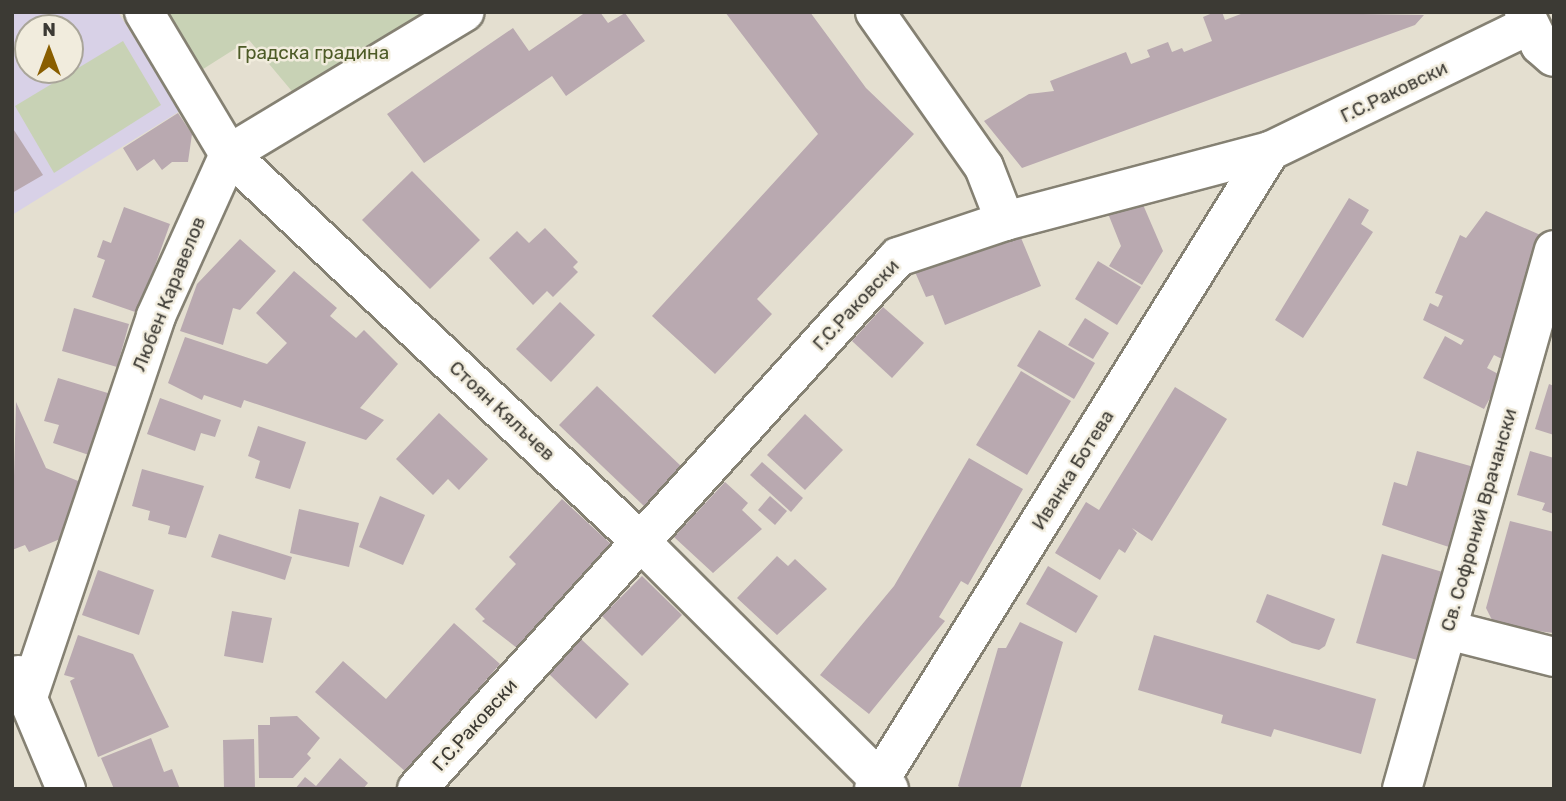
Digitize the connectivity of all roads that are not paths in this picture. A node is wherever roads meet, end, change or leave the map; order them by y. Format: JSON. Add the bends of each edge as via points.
{"nodes":[{"id":1,"x":144,"y":12,"type":"edge"},
{"id":2,"x":464,"y":12,"type":"edge"},
{"id":3,"x":875,"y":12,"type":"edge"},
{"id":4,"x":1526,"y":19,"type":"edge"},
{"id":5,"x":1554,"y":57,"type":"edge"},
{"id":6,"x":1270,"y":151,"type":"junction"},
{"id":7,"x":229,"y":154,"type":"junction"},
{"id":8,"x":1005,"y":221,"type":"junction"},
{"id":9,"x":1554,"y":250,"type":"edge"},
{"id":10,"x":641,"y":542,"type":"junction"},
{"id":11,"x":1448,"y":630,"type":"junction"},
{"id":12,"x":1554,"y":657,"type":"edge"},
{"id":13,"x":12,"y":663,"type":"edge"},
{"id":14,"x":28,"y":697,"type":"junction"},
{"id":15,"x":881,"y":786,"type":"edge"},
{"id":16,"x":66,"y":789,"type":"edge"},
{"id":17,"x":417,"y":789,"type":"edge"},
{"id":18,"x":1402,"y":789,"type":"edge"}],
"edges":[{"from":1,"to":7,"type":"street","name":"Стоян Кялъчев"},
{"from":2,"to":7,"type":"street"},
{"from":3,"to":8,"type":"street","via":[[984,167]]},
{"from":4,"to":5,"type":"street"},
{"from":4,"to":6,"type":"street","name":"Г.С.Раковски"},
{"from":6,"to":8,"type":"street","name":"Г.С.Раковски"},
{"from":6,"to":15,"type":"street","name":"Иванка Ботева"},
{"from":7,"to":10,"type":"street","name":"Стоян Кялъчев"},
{"from":7,"to":14,"type":"street","name":"Любен Каравелов","via":[[156,316]]},
{"from":8,"to":10,"type":"street","name":"Г.С.Раковски","via":[[898,257]]},
{"from":9,"to":11,"type":"street","name":"Св. Софроний Врачански"},
{"from":10,"to":15,"type":"street","name":"Стоян Кялъчев"},
{"from":10,"to":17,"type":"street","name":"Г.С.Раковски"},
{"from":11,"to":12,"type":"street"},
{"from":11,"to":18,"type":"street","name":"Св. Софроний Врачански"},
{"from":13,"to":14,"type":"street"},
{"from":14,"to":16,"type":"street"}]}
